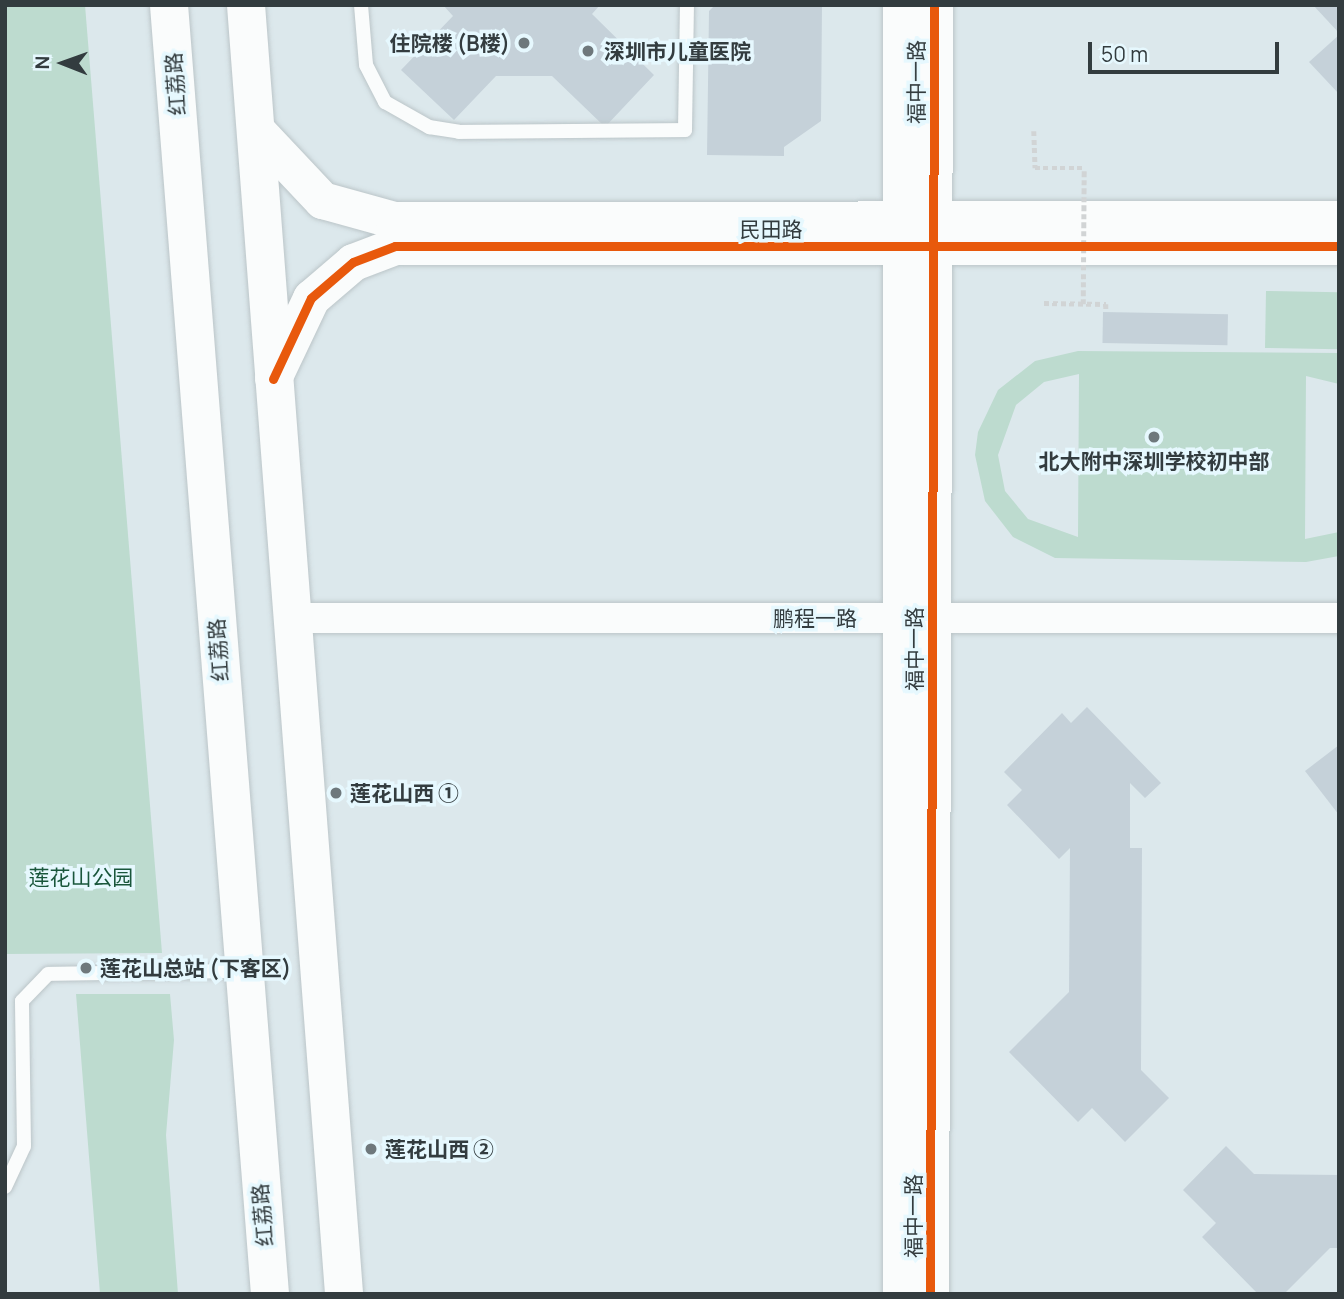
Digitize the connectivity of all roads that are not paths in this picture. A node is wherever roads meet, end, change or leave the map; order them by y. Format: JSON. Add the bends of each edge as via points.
{"nodes":[{"id":1,"x":169,"y":5,"type":"edge"},
{"id":2,"x":246,"y":5,"type":"edge"},
{"id":3,"x":362,"y":5,"type":"edge"},
{"id":4,"x":687,"y":5,"type":"edge"},
{"id":5,"x":901,"y":5,"type":"edge"},
{"id":6,"x":934,"y":5,"type":"edge"},
{"id":7,"x":257,"y":131,"type":"junction"},
{"id":8,"x":1339,"y":219,"type":"edge"},
{"id":9,"x":917,"y":233,"type":"junction"},
{"id":10,"x":1339,"y":246,"type":"edge"},
{"id":11,"x":272,"y":379,"type":"junction"},
{"id":12,"x":291,"y":618,"type":"junction"},
{"id":13,"x":916,"y":618,"type":"junction"},
{"id":14,"x":1339,"y":618,"type":"edge"},
{"id":15,"x":242,"y":971,"type":"junction"},
{"id":16,"x":5,"y":1186,"type":"edge"},
{"id":17,"x":264,"y":1241,"type":"junction"},
{"id":18,"x":259,"y":1294,"type":"edge"},
{"id":19,"x":270,"y":1294,"type":"edge"},
{"id":20,"x":344,"y":1294,"type":"edge"},
{"id":21,"x":901,"y":1294,"type":"edge"},
{"id":22,"x":930,"y":1294,"type":"edge"}],
"edges":[{"from":1,"to":15,"type":"main road","name":"红荔路"},
{"from":2,"to":7,"type":"main road"},
{"from":3,"to":4,"type":"lane","via":[[366,65],[385,102],[429,128],[458,132],[685,130]]},
{"from":5,"to":9,"type":"street","name":"福中一路"},
{"from":6,"to":9,"type":"street","name":"福中一路"},
{"from":7,"to":9,"type":"street","name":"民田路","via":[[310,191],[348,212],[382,219]]},
{"from":7,"to":11,"type":"main road"},
{"from":8,"to":9,"type":"street","name":"民田路"},
{"from":9,"to":10,"type":"street","name":"民田路"},
{"from":9,"to":11,"type":"street","name":"民田路","via":[[395,246],[353,262],[311,298]]},
{"from":9,"to":13,"type":"street","name":"福中一路"},
{"from":11,"to":12,"type":"main road"},
{"from":12,"to":13,"type":"street","name":"鹏程一路"},
{"from":12,"to":20,"type":"main road"},
{"from":13,"to":14,"type":"street","name":"鹏程一路"},
{"from":13,"to":21,"type":"street","name":"福中一路"},
{"from":13,"to":22,"type":"street","name":"福中一路"},
{"from":15,"to":16,"type":"lane","via":[[48,974],[22,1001],[24,1146]]},
{"from":15,"to":17,"type":"main road","name":"红荔路"},
{"from":17,"to":18,"type":"main road"},
{"from":17,"to":19,"type":"main road","name":"红荔路"}]}
